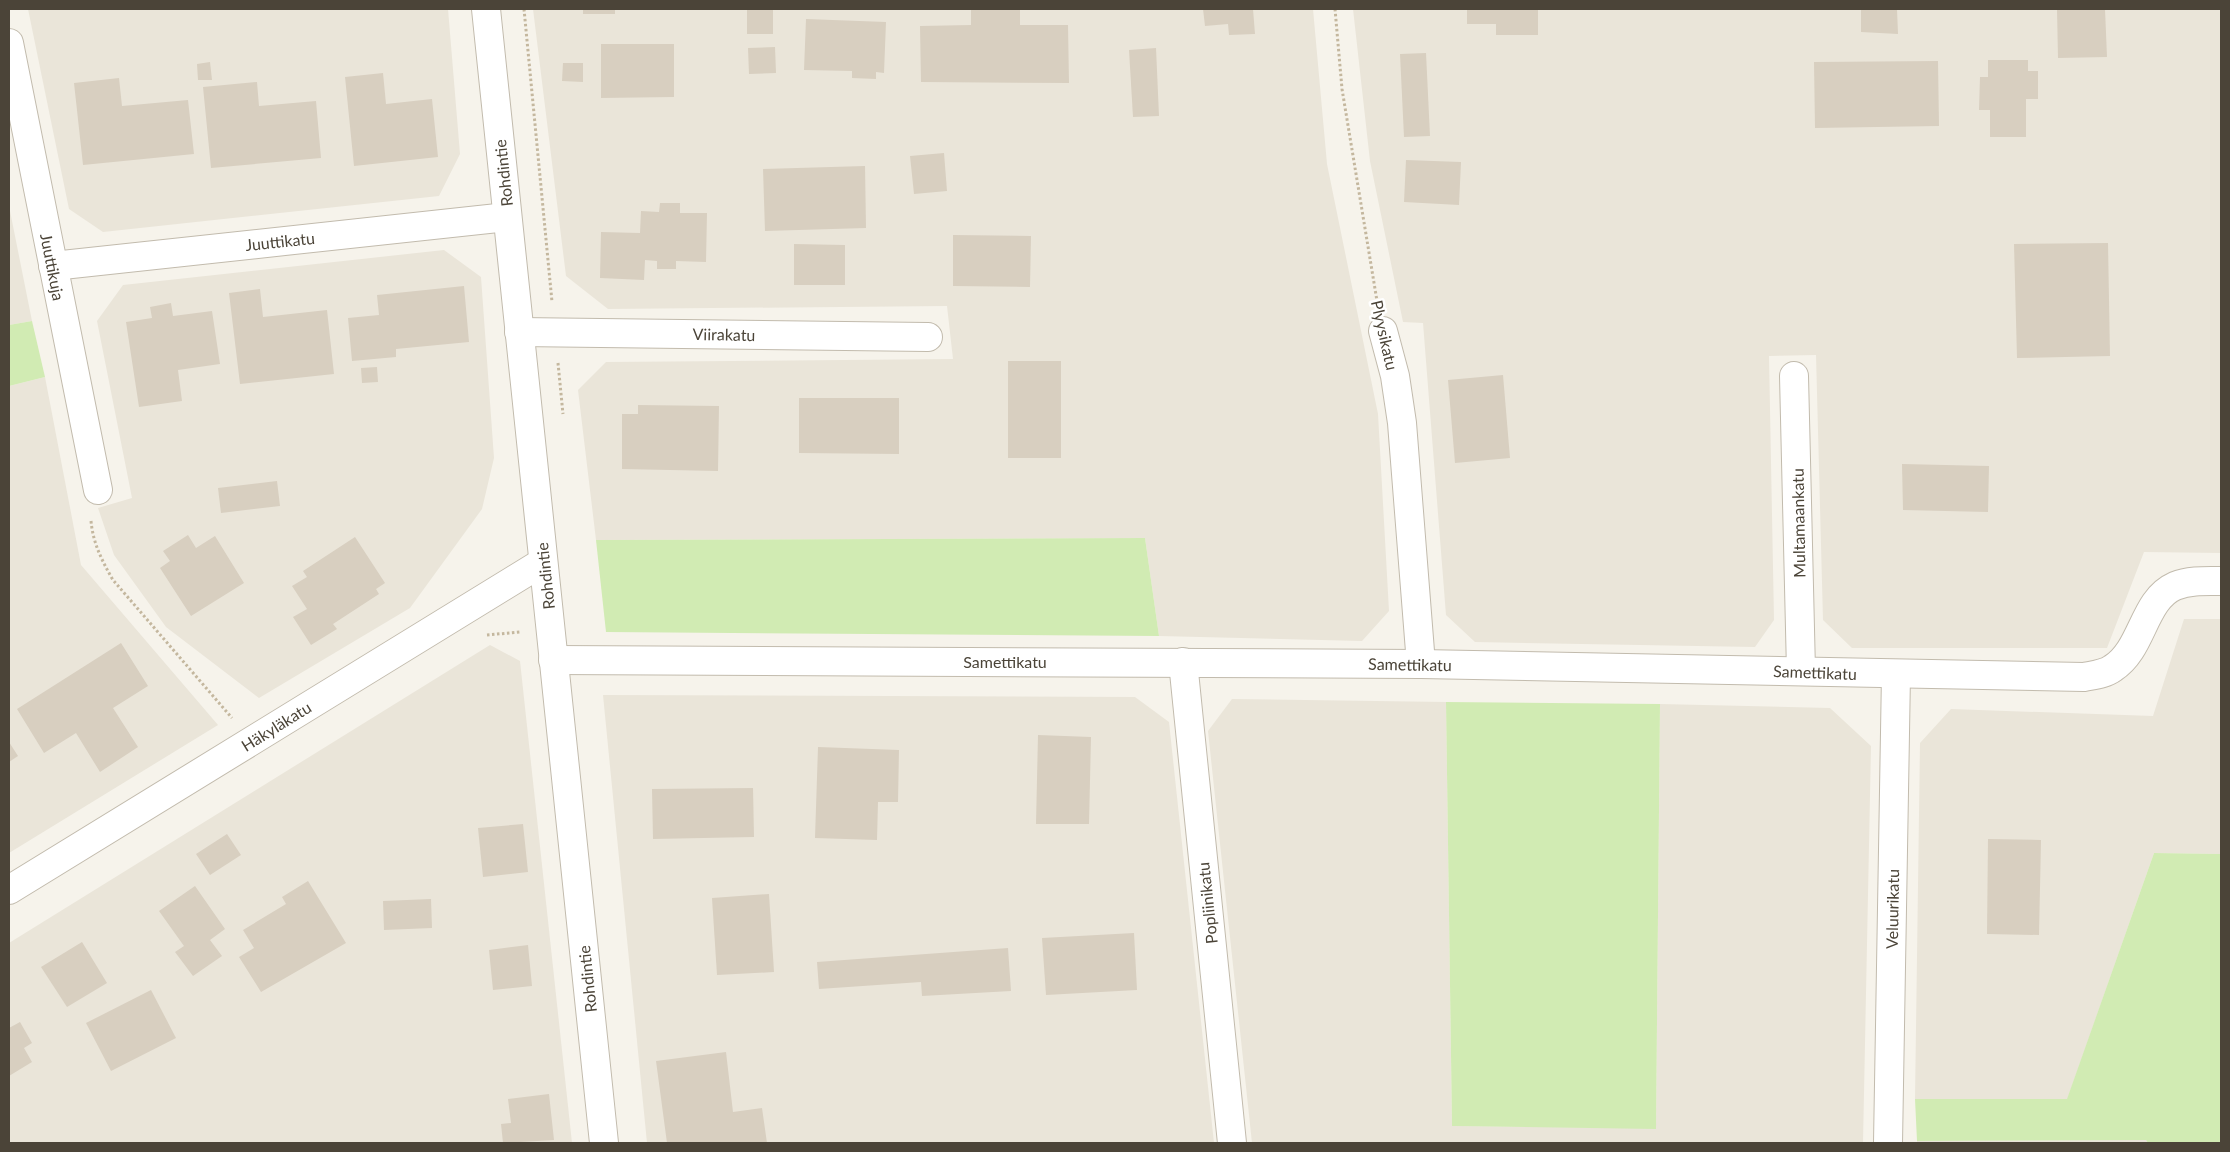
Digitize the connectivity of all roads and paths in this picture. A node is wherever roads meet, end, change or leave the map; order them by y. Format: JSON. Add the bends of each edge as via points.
{"nodes":[{"id":1,"x":486,"y":9,"type":"edge"},
{"id":2,"x":1335,"y":9,"type":"edge"},
{"id":3,"x":9,"y":43,"type":"edge"},
{"id":4,"x":507,"y":217,"type":"junction"},
{"id":5,"x":53,"y":266,"type":"junction"},
{"id":6,"x":1383,"y":331,"type":"joint"},
{"id":7,"x":519,"y":332,"type":"junction"},
{"id":8,"x":928,"y":337,"type":"dead end"},
{"id":9,"x":1794,"y":376,"type":"dead end"},
{"id":10,"x":98,"y":490,"type":"joint"},
{"id":11,"x":543,"y":562,"type":"junction"},
{"id":12,"x":2221,"y":581,"type":"edge"},
{"id":13,"x":553,"y":660,"type":"junction"},
{"id":14,"x":1182,"y":662,"type":"junction"},
{"id":15,"x":1421,"y":664,"type":"junction"},
{"id":16,"x":1801,"y":671,"type":"junction"},
{"id":17,"x":1896,"y":674,"type":"junction"},
{"id":18,"x":252,"y":741,"type":"junction"},
{"id":19,"x":9,"y":890,"type":"edge"},
{"id":20,"x":604,"y":1143,"type":"edge"},
{"id":21,"x":1232,"y":1143,"type":"edge"},
{"id":22,"x":1888,"y":1143,"type":"edge"}],
"edges":[{"from":1,"to":4,"type":"street","name":"Rohdintie"},
{"from":2,"to":6,"type":"path","name":"Plyysikatu","via":[[1342,89]]},
{"from":3,"to":5,"type":"street","name":"Juuttikuja"},
{"from":4,"to":5,"type":"street","name":"Juuttikatu"},
{"from":4,"to":7,"type":"street","name":"Rohdintie"},
{"from":5,"to":10,"type":"street","name":"Juuttikuja"},
{"from":6,"to":15,"type":"street","name":"Plyysikatu","via":[[1395,376],[1402,423]]},
{"from":7,"to":8,"type":"street","name":"Viirakatu"},
{"from":7,"to":11,"type":"street","name":"Rohdintie"},
{"from":9,"to":16,"type":"street","name":"Multamaankatu"},
{"from":10,"to":18,"type":"path","via":[[90,505],[92,532],[100,558],[113,580]]},
{"from":11,"to":13,"type":"street","name":"Rohdintie"},
{"from":11,"to":18,"type":"street","name":"Häkyläkatu"},
{"from":12,"to":17,"type":"street","name":"Samettikatu","via":[[2188,582],[2163,594],[2124,659],[2100,674]]},
{"from":13,"to":14,"type":"street","name":"Samettikatu"},
{"from":13,"to":20,"type":"street","name":"Rohdintie"},
{"from":14,"to":15,"type":"street","name":"Samettikatu"},
{"from":14,"to":21,"type":"street","name":"Popliinikatu"},
{"from":15,"to":16,"type":"street","name":"Samettikatu"},
{"from":16,"to":17,"type":"street","name":"Samettikatu"},
{"from":17,"to":22,"type":"street","name":"Veluurikatu"},
{"from":18,"to":19,"type":"street","name":"Häkyläkatu"}]}
